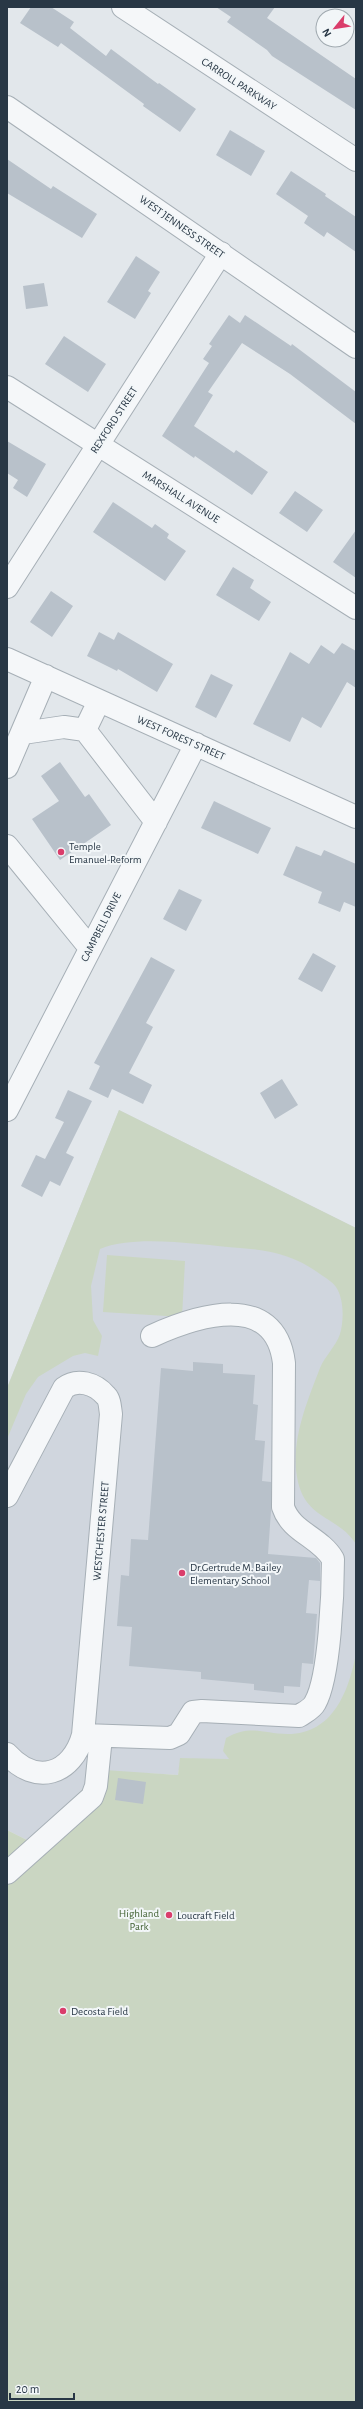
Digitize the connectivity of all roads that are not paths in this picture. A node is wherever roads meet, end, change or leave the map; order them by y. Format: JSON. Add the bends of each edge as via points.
{"nodes":[{"id":1,"x":123,"y":7,"type":"edge"},
{"id":2,"x":7,"y":107,"type":"edge"},
{"id":3,"x":356,"y":160,"type":"edge"},
{"id":4,"x":221,"y":253,"type":"junction"},
{"id":5,"x":356,"y":347,"type":"edge"},
{"id":6,"x":7,"y":387,"type":"edge"},
{"id":7,"x":98,"y":444,"type":"junction"},
{"id":8,"x":7,"y":587,"type":"edge"},
{"id":9,"x":356,"y":608,"type":"edge"},
{"id":10,"x":7,"y":659,"type":"edge"},
{"id":11,"x":46,"y":676,"type":"junction"},
{"id":12,"x":99,"y":700,"type":"junction"},
{"id":13,"x":85,"y":730,"type":"junction"},
{"id":14,"x":23,"y":733,"type":"junction"},
{"id":15,"x":196,"y":744,"type":"junction"},
{"id":16,"x":7,"y":767,"type":"edge"},
{"id":17,"x":356,"y":817,"type":"edge"},
{"id":18,"x":156,"y":822,"type":"junction"},
{"id":19,"x":10,"y":854,"type":"edge"},
{"id":20,"x":90,"y":948,"type":"junction"},
{"id":21,"x":7,"y":1110,"type":"edge"},
{"id":22,"x":152,"y":1336,"type":"dead end"},
{"id":23,"x":7,"y":1496,"type":"edge"},
{"id":24,"x":92,"y":1736,"type":"junction"},
{"id":25,"x":7,"y":1754,"type":"edge"},
{"id":26,"x":7,"y":1873,"type":"edge"}],
"edges":[{"from":1,"to":3,"type":"street","name":"CARROLL PARKWAY"},
{"from":2,"to":4,"type":"street","name":"WEST JENNESS STREET"},
{"from":4,"to":5,"type":"street","name":"WEST JENNESS STREET"},
{"from":4,"to":7,"type":"street","name":"REXFORD STREET"},
{"from":6,"to":7,"type":"street","name":"MARSHALL AVENUE"},
{"from":7,"to":8,"type":"street","name":"REXFORD STREET"},
{"from":7,"to":9,"type":"street","name":"MARSHALL AVENUE"},
{"from":10,"to":11,"type":"street","name":"WEST FOREST STREET"},
{"from":11,"to":12,"type":"street","name":"WEST FOREST STREET"},
{"from":11,"to":14,"type":"street"},
{"from":12,"to":13,"type":"street"},
{"from":12,"to":15,"type":"street","name":"WEST FOREST STREET"},
{"from":13,"to":14,"type":"street","via":[[64,727]]},
{"from":13,"to":18,"type":"street"},
{"from":14,"to":16,"type":"street"},
{"from":15,"to":17,"type":"street","name":"WEST FOREST STREET"},
{"from":15,"to":18,"type":"street","name":"CAMPBELL DRIVE"},
{"from":18,"to":20,"type":"street","name":"CAMPBELL DRIVE"},
{"from":19,"to":20,"type":"street"},
{"from":20,"to":21,"type":"street","name":"CAMPBELL DRIVE"},
{"from":22,"to":24,"type":"street","via":[[184,1322],[241,1314],[254,1318],[278,1340],[284,1363],[283,1507],[290,1521],[324,1547],[333,1559],[324,1680],[315,1704],[309,1711],[292,1717],[202,1711],[193,1712],[179,1734],[170,1738]]},
{"from":23,"to":24,"type":"street","name":"WESTCHESTER STREET","via":[[64,1388],[69,1384],[84,1383],[93,1385],[106,1396],[111,1414]]},
{"from":24,"to":25,"type":"street","name":"WESTCHESTER STREET","via":[[70,1761],[47,1772],[27,1770]]},
{"from":24,"to":26,"type":"street","via":[[96,1786],[92,1797]]}]}
